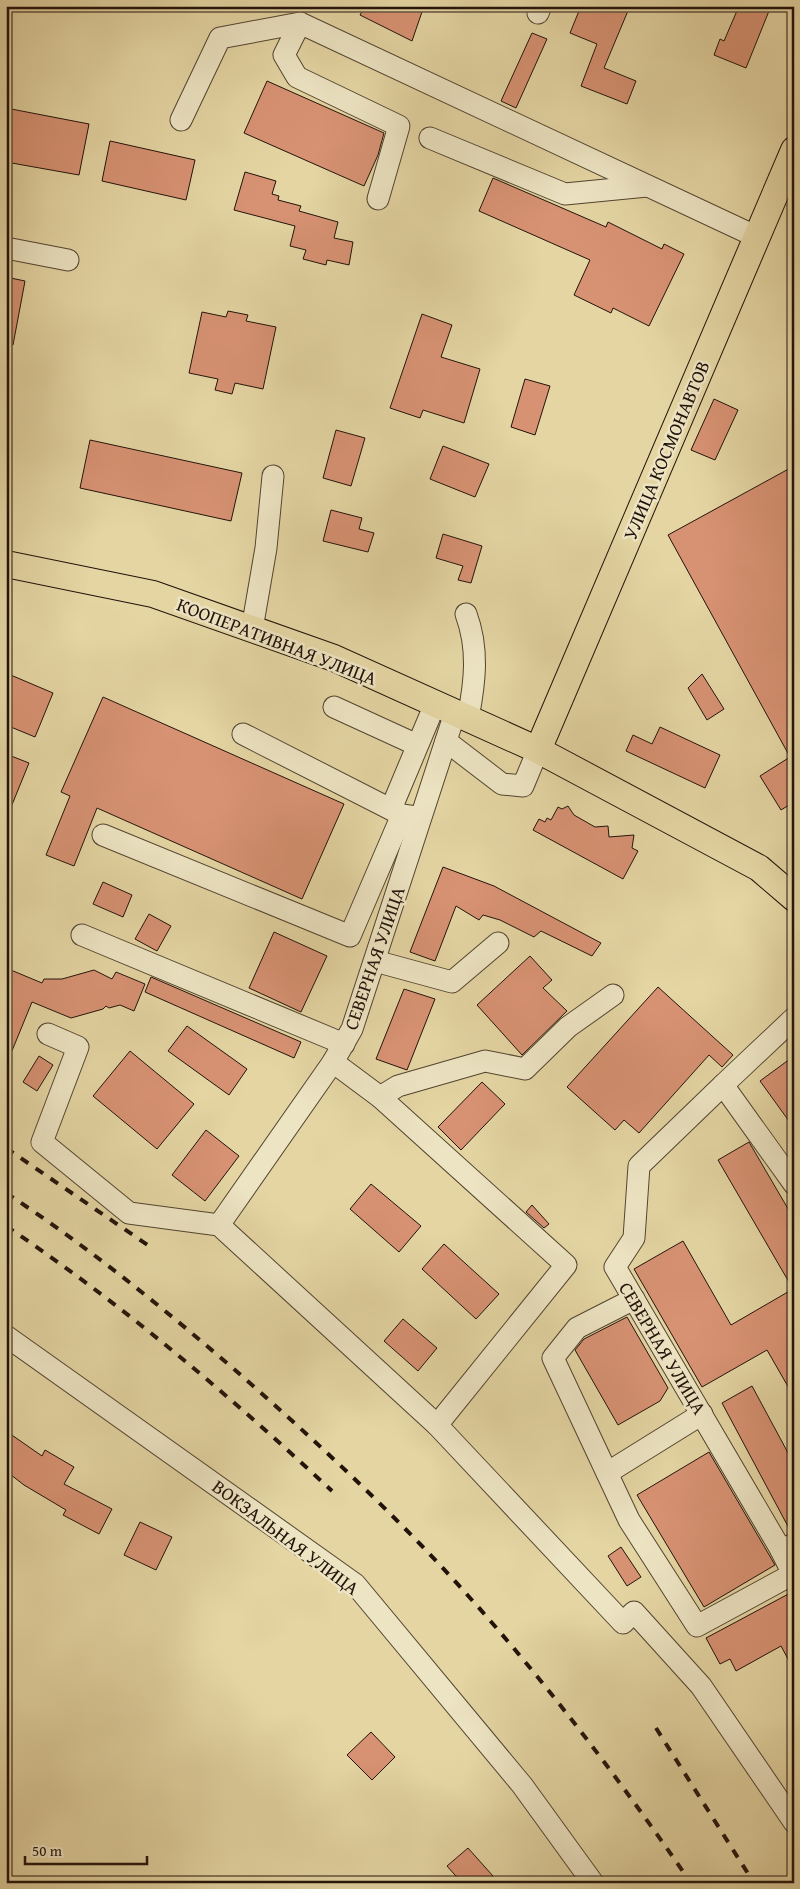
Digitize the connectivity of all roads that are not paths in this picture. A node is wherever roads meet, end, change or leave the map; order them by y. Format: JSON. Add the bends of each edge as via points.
{"nodes":[{"id":1,"x":300,"y":22,"type":"junction"},
{"id":2,"x":181,"y":120,"type":"dead end"},
{"id":3,"x":430,"y":138,"type":"dead end"},
{"id":4,"x":794,"y":150,"type":"edge"},
{"id":5,"x":648,"y":186,"type":"junction"},
{"id":6,"x":378,"y":199,"type":"dead end"},
{"id":7,"x":756,"y":237,"type":"junction"},
{"id":8,"x":6,"y":248,"type":"edge"},
{"id":9,"x":68,"y":260,"type":"dead end"},
{"id":10,"x":274,"y":476,"type":"dead end"},
{"id":11,"x":6,"y":564,"type":"edge"},
{"id":12,"x":466,"y":614,"type":"dead end"},
{"id":13,"x":252,"y":629,"type":"junction"},
{"id":14,"x":334,"y":707,"type":"dead end"},
{"id":15,"x":453,"y":712,"type":"junction"},
{"id":16,"x":243,"y":734,"type":"dead end"},
{"id":17,"x":446,"y":741,"type":"junction"},
{"id":18,"x":418,"y":745,"type":"junction"},
{"id":19,"x":538,"y":750,"type":"junction"},
{"id":20,"x":405,"y":814,"type":"junction"},
{"id":21,"x":103,"y":835,"type":"dead end"},
{"id":22,"x":794,"y":898,"type":"edge"},
{"id":23,"x":82,"y":935,"type":"dead end"},
{"id":24,"x":498,"y":943,"type":"dead end"},
{"id":25,"x":375,"y":961,"type":"junction"},
{"id":26,"x":613,"y":995,"type":"dead end"},
{"id":27,"x":794,"y":1018,"type":"edge"},
{"id":28,"x":48,"y":1034,"type":"dead end"},
{"id":29,"x":344,"y":1044,"type":"junction"},
{"id":30,"x":333,"y":1062,"type":"junction"},
{"id":31,"x":723,"y":1085,"type":"junction"},
{"id":32,"x":380,"y":1097,"type":"junction"},
{"id":33,"x":794,"y":1184,"type":"edge"},
{"id":34,"x":219,"y":1226,"type":"junction"},
{"id":35,"x":634,"y":1299,"type":"junction"},
{"id":36,"x":6,"y":1336,"type":"edge"},
{"id":37,"x":702,"y":1414,"type":"junction"},
{"id":38,"x":437,"y":1425,"type":"junction"},
{"id":39,"x":608,"y":1473,"type":"junction"},
{"id":40,"x":788,"y":1547,"type":"edge"},
{"id":41,"x":794,"y":1822,"type":"edge"},
{"id":42,"x":593,"y":1883,"type":"edge"}],
"edges":[{"from":1,"to":2,"type":"street","via":[[220,38]]},
{"from":1,"to":5,"type":"street"},
{"from":1,"to":6,"type":"street","via":[[284,55],[297,78],[399,126]]},
{"from":3,"to":5,"type":"street","via":[[566,194]]},
{"from":4,"to":7,"type":"main road","name":"УЛИЦА КОСМОНАВТОВ"},
{"from":5,"to":7,"type":"street"},
{"from":7,"to":19,"type":"main road","name":"УЛИЦА КОСМОНАВТОВ"},
{"from":8,"to":9,"type":"street"},
{"from":10,"to":13,"type":"street"},
{"from":11,"to":13,"type":"main road","name":"КООПЕРАТИВНАЯ УЛИЦА","via":[[153,594]]},
{"from":12,"to":15,"type":"street","via":[[473,632],[475,681]]},
{"from":13,"to":15,"type":"main road","name":"КООПЕРАТИВНАЯ УЛИЦА","via":[[334,658]]},
{"from":14,"to":18,"type":"street"},
{"from":15,"to":17,"type":"street","name":"СЕВЕРНАЯ УЛИЦА"},
{"from":15,"to":18,"type":"street"},
{"from":15,"to":19,"type":"main road","name":"КООПЕРАТИВНАЯ УЛИЦА"},
{"from":16,"to":20,"type":"street"},
{"from":17,"to":19,"type":"street","via":[[502,784],[523,786]]},
{"from":17,"to":20,"type":"street","name":"СЕВЕРНАЯ УЛИЦА"},
{"from":18,"to":20,"type":"street"},
{"from":19,"to":22,"type":"main road","via":[[759,868]]},
{"from":20,"to":21,"type":"street","via":[[350,936]]},
{"from":20,"to":25,"type":"street","name":"СЕВЕРНАЯ УЛИЦА"},
{"from":23,"to":29,"type":"street"},
{"from":24,"to":25,"type":"street","via":[[452,982]]},
{"from":25,"to":29,"type":"street","name":"СЕВЕРНАЯ УЛИЦА"},
{"from":26,"to":32,"type":"street","via":[[568,1027],[526,1069],[485,1061],[398,1086]]},
{"from":27,"to":31,"type":"street","name":"СЕВЕРНАЯ УЛИЦА"},
{"from":28,"to":34,"type":"street","via":[[78,1047],[42,1142],[129,1213]]},
{"from":29,"to":30,"type":"street","name":"СЕВЕРНАЯ УЛИЦА"},
{"from":30,"to":32,"type":"street"},
{"from":30,"to":34,"type":"street","name":"СЕВЕРНАЯ УЛИЦА"},
{"from":31,"to":33,"type":"street"},
{"from":31,"to":35,"type":"street","name":"СЕВЕРНАЯ УЛИЦА","via":[[639,1166],[634,1238],[615,1267]]},
{"from":32,"to":38,"type":"street","via":[[566,1266]]},
{"from":34,"to":38,"type":"street"},
{"from":35,"to":37,"type":"street","name":"СЕВЕРНАЯ УЛИЦА"},
{"from":35,"to":39,"type":"street","via":[[577,1328],[553,1358]]},
{"from":36,"to":42,"type":"street","name":"ВОКЗАЛЬНАЯ УЛИЦА","via":[[355,1584],[522,1785]]},
{"from":37,"to":39,"type":"street"},
{"from":37,"to":40,"type":"street","name":"СЕВЕРНАЯ УЛИЦА"},
{"from":38,"to":41,"type":"street","via":[[623,1623],[634,1612],[701,1686]]},
{"from":39,"to":40,"type":"street","name":"СЕВЕРНАЯ УЛИЦА","via":[[630,1520],[698,1626],[793,1574]]}]}
